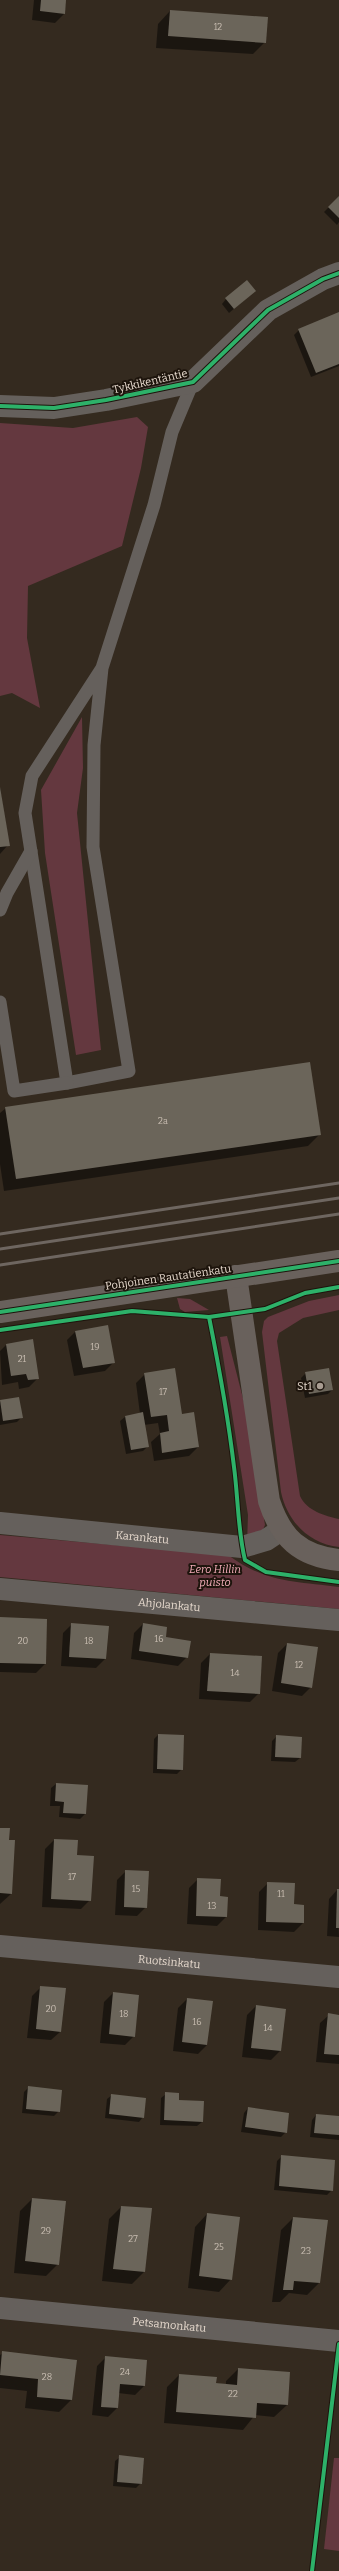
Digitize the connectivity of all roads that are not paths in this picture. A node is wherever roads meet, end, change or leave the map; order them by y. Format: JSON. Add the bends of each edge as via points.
{"nodes":[{"id":1,"x":339,"y":273,"type":"edge"},
{"id":2,"x":193,"y":382,"type":"junction"},
{"id":3,"x":0,"y":406,"type":"edge"},
{"id":4,"x":102,"y":668,"type":"junction"},
{"id":5,"x":31,"y":851,"type":"junction"},
{"id":6,"x":0,"y":910,"type":"edge"},
{"id":7,"x":0,"y":1002,"type":"edge"},
{"id":8,"x":67,"y":1083,"type":"junction"},
{"id":9,"x":339,"y":1261,"type":"edge"},
{"id":10,"x":236,"y":1276,"type":"junction"},
{"id":11,"x":0,"y":1312,"type":"edge"},
{"id":12,"x":0,"y":1523,"type":"edge"},
{"id":13,"x":281,"y":1530,"type":"junction"},
{"id":14,"x":339,"y":1560,"type":"edge"},
{"id":15,"x":0,"y":1589,"type":"edge"},
{"id":16,"x":339,"y":1620,"type":"edge"},
{"id":17,"x":0,"y":1946,"type":"edge"},
{"id":18,"x":339,"y":1977,"type":"edge"},
{"id":19,"x":0,"y":2308,"type":"edge"},
{"id":20,"x":339,"y":2341,"type":"edge"}],
"edges":[{"from":1,"to":2,"type":"street","name":"Tykkikentäntie","via":[[323,279],[268,310]]},
{"from":2,"to":3,"type":"street","name":"Tykkikentäntie","via":[[54,408]]},
{"from":2,"to":4,"type":"lane","via":[[172,432],[154,505]]},
{"from":4,"to":5,"type":"lane","via":[[32,776],[25,813]]},
{"from":4,"to":8,"type":"lane","via":[[94,745],[93,847],[129,1071]]},
{"from":5,"to":6,"type":"lane","via":[[6,893]]},
{"from":5,"to":8,"type":"lane"},
{"from":7,"to":8,"type":"lane","via":[[14,1091]]},
{"from":9,"to":10,"type":"street","name":"Pohjoinen Rautatienkatu"},
{"from":10,"to":11,"type":"street","name":"Pohjoinen Rautatienkatu"},
{"from":10,"to":13,"type":"street","via":[[270,1501]]},
{"from":12,"to":13,"type":"street","name":"Karankatu","via":[[242,1547],[266,1540]]},
{"from":13,"to":14,"type":"street","via":[[289,1540],[306,1552]]},
{"from":15,"to":16,"type":"street","name":"Ahjolankatu"},
{"from":17,"to":18,"type":"street","name":"Ruotsinkatu"},
{"from":19,"to":20,"type":"street","name":"Petsamonkatu"}]}
